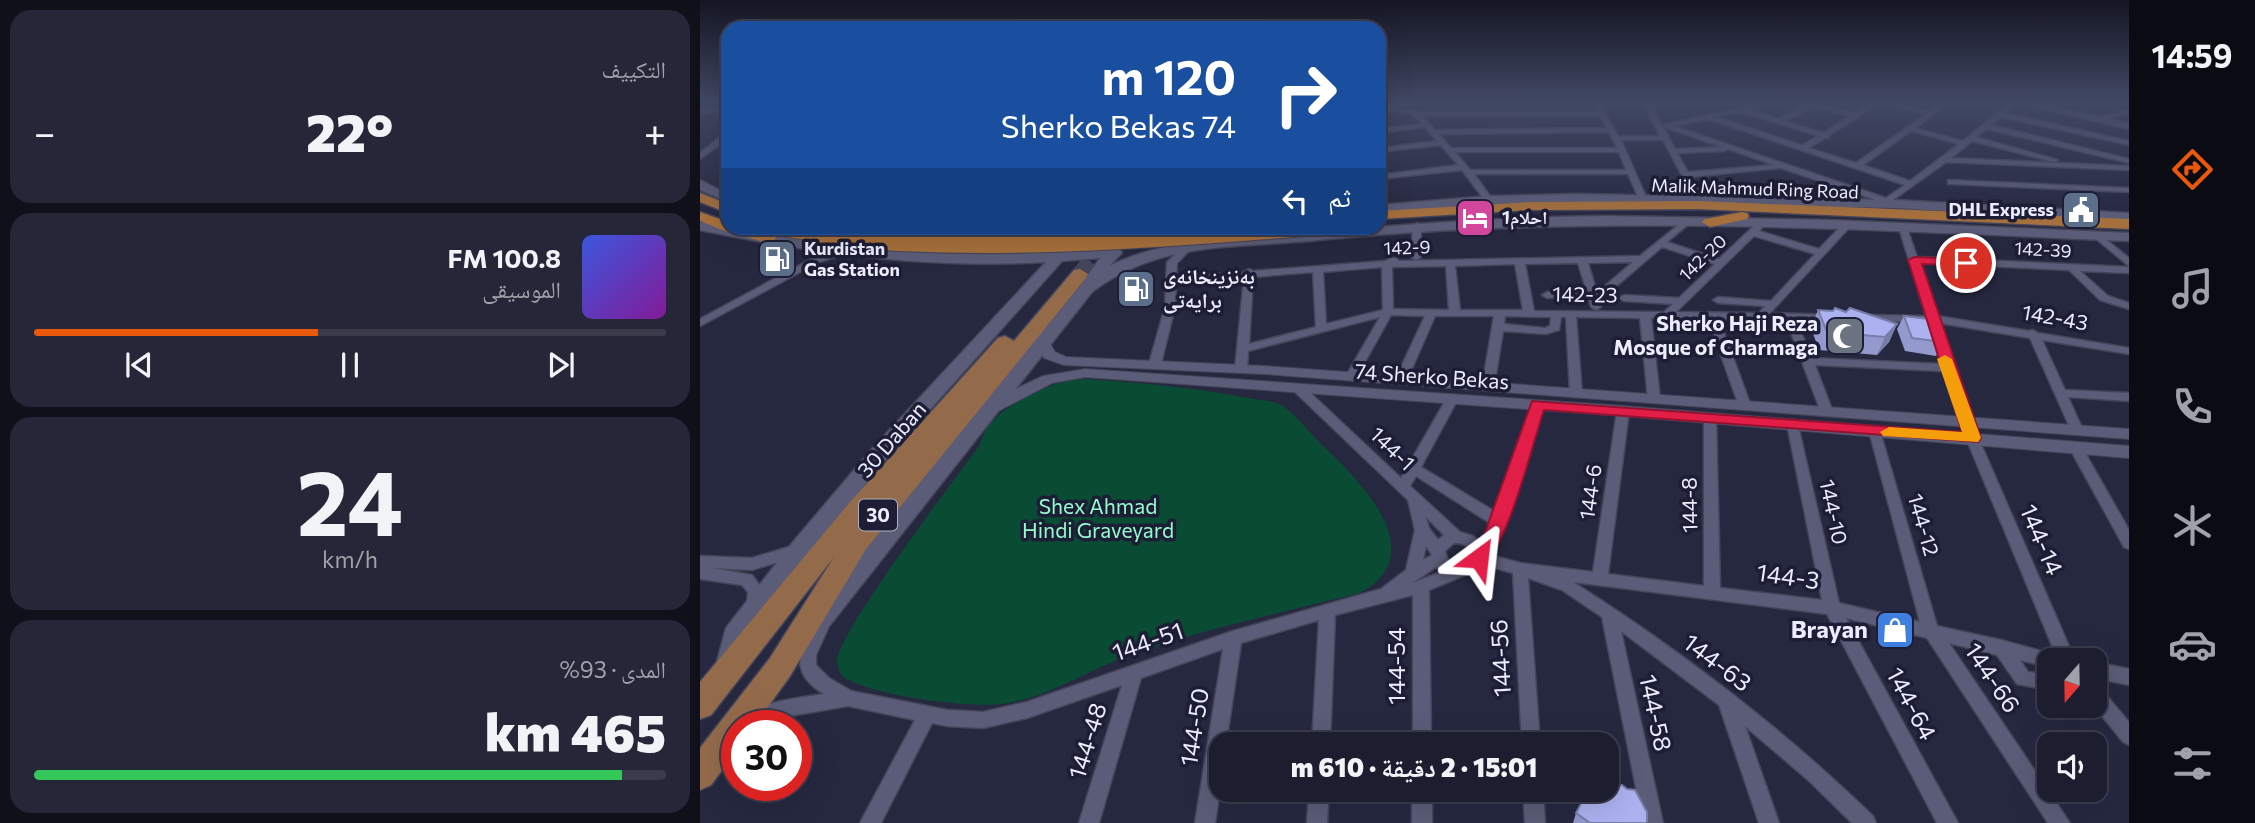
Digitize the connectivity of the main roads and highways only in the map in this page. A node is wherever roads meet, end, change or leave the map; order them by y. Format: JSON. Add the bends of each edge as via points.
{"nodes":[{"id":1,"x":700,"y":184,"type":"edge"},
{"id":2,"x":1698,"y":197,"type":"joint"},
{"id":3,"x":700,"y":198,"type":"edge"},
{"id":4,"x":721,"y":200,"type":"edge"},
{"id":5,"x":1661,"y":200,"type":"joint"},
{"id":6,"x":1424,"y":205,"type":"junction"},
{"id":7,"x":1639,"y":205,"type":"junction"},
{"id":8,"x":721,"y":206,"type":"edge"},
{"id":9,"x":1530,"y":206,"type":"junction"},
{"id":10,"x":1386,"y":208,"type":"edge"},
{"id":11,"x":1745,"y":208,"type":"junction"},
{"id":12,"x":721,"y":211,"type":"edge"},
{"id":13,"x":1566,"y":214,"type":"junction"},
{"id":14,"x":1386,"y":215,"type":"edge"},
{"id":15,"x":700,"y":216,"type":"edge"},
{"id":16,"x":1665,"y":220,"type":"junction"},
{"id":17,"x":1386,"y":222,"type":"edge"},
{"id":18,"x":1710,"y":222,"type":"junction"},
{"id":19,"x":721,"y":224,"type":"edge"},
{"id":20,"x":700,"y":226,"type":"edge"},
{"id":21,"x":1418,"y":226,"type":"junction"},
{"id":22,"x":2129,"y":226,"type":"edge"},
{"id":23,"x":1386,"y":229,"type":"edge"},
{"id":24,"x":721,"y":230,"type":"edge"},
{"id":25,"x":749,"y":235,"type":"edge"},
{"id":26,"x":759,"y":235,"type":"edge"},
{"id":27,"x":803,"y":235,"type":"edge"},
{"id":28,"x":816,"y":235,"type":"edge"},
{"id":29,"x":1048,"y":235,"type":"edge"},
{"id":30,"x":1078,"y":235,"type":"edge"},
{"id":31,"x":1122,"y":235,"type":"edge"},
{"id":32,"x":1146,"y":235,"type":"edge"},
{"id":33,"x":1156,"y":235,"type":"edge"},
{"id":34,"x":1207,"y":235,"type":"edge"},
{"id":35,"x":1323,"y":235,"type":"edge"},
{"id":36,"x":823,"y":238,"type":"junction"},
{"id":37,"x":782,"y":241,"type":"junction"},
{"id":38,"x":1186,"y":248,"type":"junction"},
{"id":39,"x":1153,"y":250,"type":"junction"},
{"id":40,"x":1108,"y":253,"type":"junction"},
{"id":41,"x":918,"y":257,"type":"junction"},
{"id":42,"x":1024,"y":259,"type":"junction"},
{"id":43,"x":1073,"y":273,"type":"junction"},
{"id":44,"x":1010,"y":310,"type":"junction"},
{"id":45,"x":780,"y":667,"type":"junction"},
{"id":46,"x":710,"y":690,"type":"edge"},
{"id":47,"x":706,"y":767,"type":"edge"}],
"edges":[{"from":1,"to":4,"type":"main road"},
{"from":2,"to":5,"type":"main road"},
{"from":2,"to":11,"type":"highway"},
{"from":3,"to":8,"type":"highway"},
{"from":5,"to":7,"type":"highway"},
{"from":6,"to":7,"type":"main road","via":[[1489,200]]},
{"from":6,"to":9,"type":"highway"},
{"from":6,"to":10,"type":"main road"},
{"from":7,"to":9,"type":"highway","name":"Malik Mahmud Ring Road"},
{"from":7,"to":11,"type":"highway","name":"Malik Mahmud Ring Road"},
{"from":7,"to":13,"type":"highway","name":"Malik Mahmud Ring Road"},
{"from":7,"to":16,"type":"highway"},
{"from":9,"to":14,"type":"highway","name":"Malik Mahmud Ring Road"},
{"from":11,"to":18,"type":"highway"},
{"from":11,"to":22,"type":"highway","name":"Malik Mahmud Ring Road"},
{"from":11,"to":22,"type":"main road","via":[[1891,203]]},
{"from":12,"to":15,"type":"highway"},
{"from":13,"to":17,"type":"highway","name":"Malik Mahmud Ring Road"},
{"from":13,"to":21,"type":"highway"},
{"from":15,"to":19,"type":"highway"},
{"from":16,"to":18,"type":"main road"},
{"from":16,"to":21,"type":"main road"},
{"from":18,"to":22,"type":"main road","via":[[1756,228],[2098,236]]},
{"from":20,"to":24,"type":"main road"},
{"from":21,"to":23,"type":"main road"},
{"from":25,"to":37,"type":"main road"},
{"from":26,"to":37,"type":"highway"},
{"from":27,"to":36,"type":"highway"},
{"from":28,"to":36,"type":"highway"},
{"from":29,"to":42,"type":"main road","via":[[1046,246]]},
{"from":30,"to":43,"type":"main road"},
{"from":31,"to":40,"type":"main road","name":"30 Daban"},
{"from":32,"to":39,"type":"main road","via":[[1144,241]]},
{"from":33,"to":36,"type":"highway","bridge":true,"via":[[1000,242]]},
{"from":34,"to":36,"type":"highway","bridge":true,"via":[[1039,247],[928,246]]},
{"from":35,"to":38,"type":"main road"},
{"from":36,"to":37,"type":"main road"},
{"from":36,"to":41,"type":"main road","via":[[849,250]]},
{"from":38,"to":39,"type":"main road"},
{"from":38,"to":43,"type":"main road","via":[[1121,264],[1101,275]]},
{"from":39,"to":40,"type":"main road"},
{"from":40,"to":43,"type":"main road","name":"30 Daban","number":"30"},
{"from":40,"to":43,"type":"main road"},
{"from":41,"to":42,"type":"main road"},
{"from":41,"to":44,"type":"main road","via":[[986,262],[1015,270],[1023,283]]},
{"from":42,"to":43,"type":"main road"},
{"from":43,"to":44,"type":"main road","name":"30 Daban","number":"30"},
{"from":43,"to":45,"type":"main road","name":"30 Daban","number":"30","via":[[857,542]]},
{"from":43,"to":45,"type":"main road","name":"30 Daban","number":"30","via":[[1043,343]]},
{"from":43,"to":46,"type":"main road","name":"30 Daban","number":"30","via":[[859,508]]},
{"from":44,"to":46,"type":"main road","name":"30 Daban","number":"30","via":[[943,381],[753,609]]},
{"from":45,"to":47,"type":"main road","name":"30 Daban","number":"30"}]}
